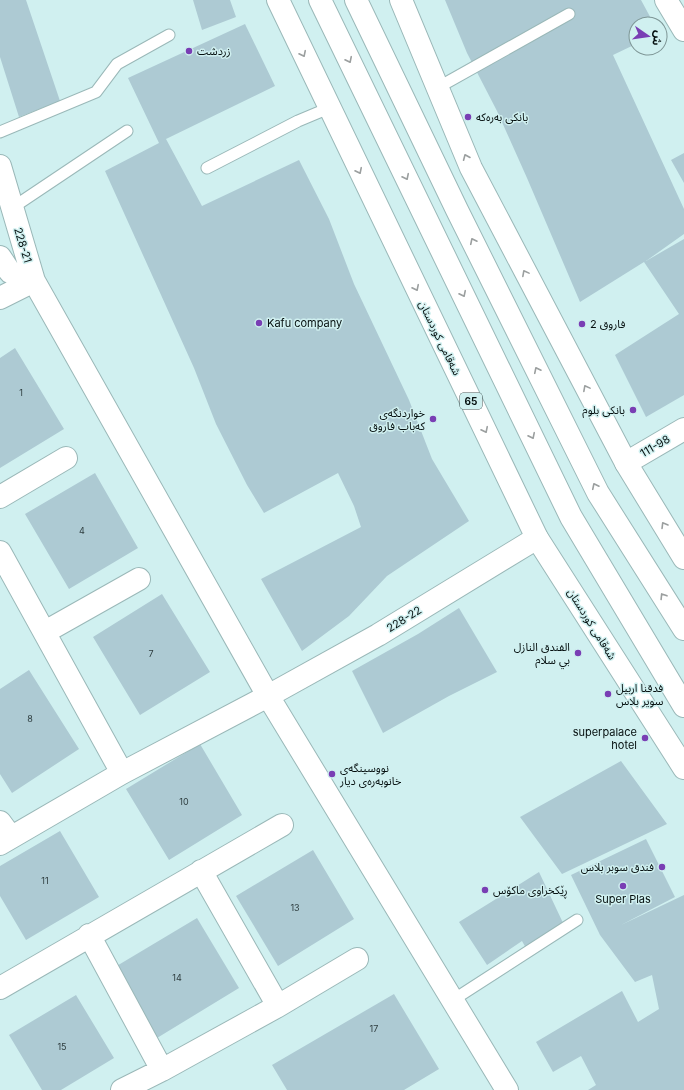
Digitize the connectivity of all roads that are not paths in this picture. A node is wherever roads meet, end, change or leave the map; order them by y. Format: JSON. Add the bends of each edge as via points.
{"nodes":[{"id":1,"x":320,"y":0,"type":"edge"},
{"id":2,"x":356,"y":0,"type":"edge"},
{"id":3,"x":666,"y":0,"type":"edge"},
{"id":4,"x":280,"y":5,"type":"edge"},
{"id":5,"x":403,"y":6,"type":"edge"},
{"id":6,"x":569,"y":14,"type":"dead end"},
{"id":7,"x":684,"y":30,"type":"edge"},
{"id":8,"x":169,"y":35,"type":"dead end"},
{"id":9,"x":437,"y":88,"type":"junction"},
{"id":10,"x":329,"y":108,"type":"junction"},
{"id":11,"x":127,"y":131,"type":"dead end"},
{"id":12,"x":0,"y":132,"type":"edge"},
{"id":13,"x":0,"y":166,"type":"edge"},
{"id":14,"x":207,"y":168,"type":"dead end"},
{"id":15,"x":12,"y":208,"type":"junction"},
{"id":16,"x":0,"y":257,"type":"edge"},
{"id":17,"x":34,"y":281,"type":"junction"},
{"id":18,"x":0,"y":298,"type":"edge"},
{"id":19,"x":684,"y":429,"type":"edge"},
{"id":20,"x":66,"y":458,"type":"dead end"},
{"id":21,"x":626,"y":463,"type":"junction"},
{"id":22,"x":0,"y":497,"type":"edge"},
{"id":23,"x":537,"y":538,"type":"junction"},
{"id":24,"x":0,"y":552,"type":"edge"},
{"id":25,"x":684,"y":558,"type":"edge"},
{"id":26,"x":139,"y":579,"type":"dead end"},
{"id":27,"x":684,"y":629,"type":"edge"},
{"id":28,"x":45,"y":632,"type":"junction"},
{"id":29,"x":268,"y":696,"type":"junction"},
{"id":30,"x":684,"y":706,"type":"edge"},
{"id":31,"x":684,"y":768,"type":"edge"},
{"id":32,"x":122,"y":773,"type":"junction"},
{"id":33,"x":282,"y":825,"type":"dead end"},
{"id":34,"x":4,"y":834,"type":"edge"},
{"id":35,"x":201,"y":871,"type":"junction"},
{"id":36,"x":577,"y":920,"type":"dead end"},
{"id":37,"x":89,"y":935,"type":"junction"},
{"id":38,"x":357,"y":959,"type":"dead end"},
{"id":39,"x":0,"y":988,"type":"edge"},
{"id":40,"x":453,"y":1000,"type":"junction"},
{"id":41,"x":278,"y":1006,"type":"junction"},
{"id":42,"x":162,"y":1070,"type":"junction"},
{"id":43,"x":122,"y":1090,"type":"edge"},
{"id":44,"x":507,"y":1090,"type":"edge"}],
"edges":[{"from":1,"to":30,"type":"main road","one_way":true,"via":[[571,516]]},
{"from":27,"to":2,"type":"main road","one_way":true,"via":[[598,493]]},
{"from":3,"to":7,"type":"main road"},
{"from":4,"to":10,"type":"main road","name":"شەقامی کوردستان","number":"65","one_way":true},
{"from":5,"to":9,"type":"main road"},
{"from":6,"to":9,"type":"lane"},
{"from":8,"to":12,"type":"lane","via":[[118,64],[96,92]]},
{"from":21,"to":9,"type":"main road","one_way":true,"via":[[471,168]]},
{"from":10,"to":14,"type":"lane","via":[[298,121]]},
{"from":10,"to":23,"type":"main road","name":"شەقامی کوردستان","number":"65","one_way":true},
{"from":11,"to":15,"type":"lane"},
{"from":13,"to":15,"type":"main road","name":"228-21"},
{"from":15,"to":17,"type":"main road","name":"228-21"},
{"from":16,"to":17,"type":"main road","name":"228-21","via":[[10,272]]},
{"from":17,"to":18,"type":"main road"},
{"from":17,"to":29,"type":"main road"},
{"from":19,"to":21,"type":"main road","name":"111-98"},
{"from":20,"to":22,"type":"main road"},
{"from":25,"to":21,"type":"main road","one_way":true},
{"from":23,"to":29,"type":"main road","name":"228-22","via":[[378,635]]},
{"from":23,"to":31,"type":"main road","name":"شەقامی کوردستان","number":"65"},
{"from":24,"to":28,"type":"main road"},
{"from":26,"to":28,"type":"main road"},
{"from":28,"to":32,"type":"main road"},
{"from":29,"to":32,"type":"main road","name":"228-22"},
{"from":29,"to":40,"type":"main road"},
{"from":32,"to":34,"type":"main road","name":"228-22"},
{"from":33,"to":35,"type":"main road"},
{"from":35,"to":37,"type":"main road"},
{"from":35,"to":41,"type":"main road"},
{"from":36,"to":40,"type":"lane"},
{"from":37,"to":39,"type":"main road"},
{"from":37,"to":42,"type":"main road"},
{"from":38,"to":41,"type":"main road"},
{"from":40,"to":44,"type":"main road"},
{"from":41,"to":42,"type":"main road"},
{"from":42,"to":43,"type":"main road"}]}
